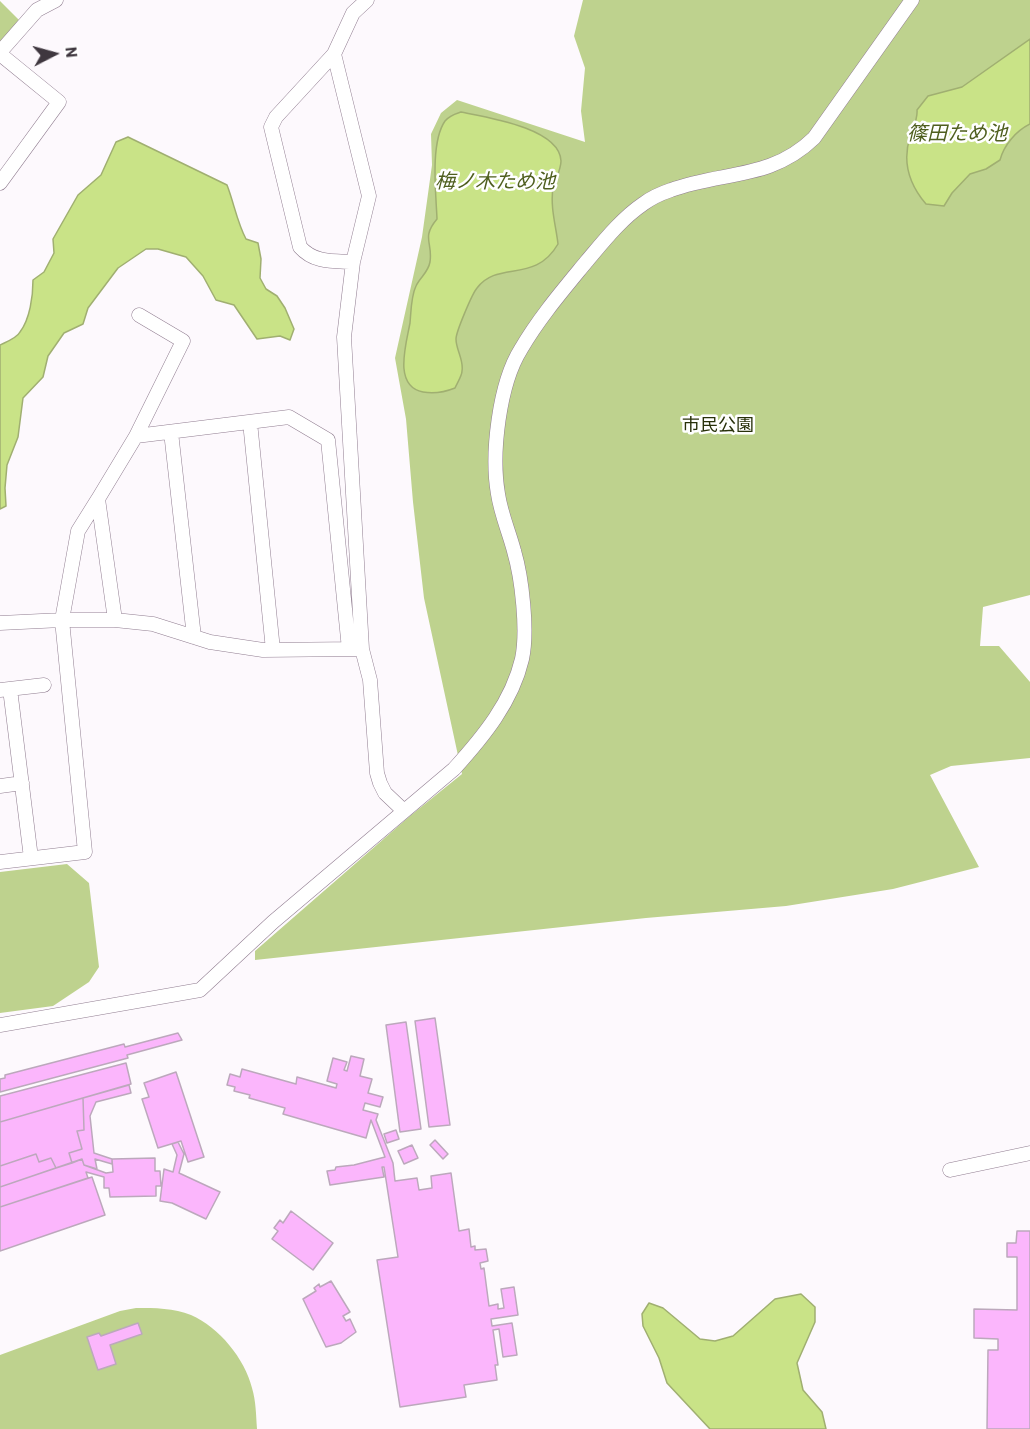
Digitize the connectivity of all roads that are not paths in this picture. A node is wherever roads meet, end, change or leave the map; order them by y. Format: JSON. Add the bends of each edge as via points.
{"nodes":[{"id":1,"x":56,"y":0,"type":"edge"},
{"id":2,"x":367,"y":0,"type":"edge"},
{"id":3,"x":912,"y":0,"type":"edge"},
{"id":4,"x":0,"y":53,"type":"edge"},
{"id":5,"x":334,"y":54,"type":"junction"},
{"id":6,"x":0,"y":183,"type":"edge"},
{"id":7,"x":353,"y":262,"type":"junction"},
{"id":8,"x":139,"y":315,"type":"dead end"},
{"id":9,"x":250,"y":422,"type":"junction"},
{"id":10,"x":171,"y":432,"type":"junction"},
{"id":11,"x":136,"y":436,"type":"junction"},
{"id":12,"x":98,"y":499,"type":"junction"},
{"id":13,"x":62,"y":620,"type":"junction"},
{"id":14,"x":115,"y":620,"type":"junction"},
{"id":15,"x":0,"y":623,"type":"edge"},
{"id":16,"x":194,"y":637,"type":"junction"},
{"id":17,"x":355,"y":649,"type":"junction"},
{"id":18,"x":273,"y":650,"type":"junction"},
{"id":19,"x":44,"y":685,"type":"dead end"},
{"id":20,"x":5,"y":690,"type":"edge"},
{"id":21,"x":22,"y":783,"type":"junction"},
{"id":22,"x":0,"y":786,"type":"edge"},
{"id":23,"x":404,"y":811,"type":"junction"},
{"id":24,"x":31,"y":858,"type":"junction"},
{"id":25,"x":0,"y":862,"type":"edge"},
{"id":26,"x":0,"y":1025,"type":"edge"},
{"id":27,"x":1030,"y":1152,"type":"edge"},
{"id":28,"x":950,"y":1170,"type":"dead end"}],
"edges":[{"from":1,"to":4,"type":"street","via":[[37,10]]},
{"from":2,"to":5,"type":"street","via":[[354,13]]},
{"from":3,"to":23,"type":"street","via":[[814,138],[801,150],[774,166],[674,189],[643,204],[576,274],[520,350],[502,398],[495,464],[525,617],[522,660],[498,716],[478,743]]},
{"from":4,"to":6,"type":"street","via":[[59,102]]},
{"from":5,"to":7,"type":"street","via":[[369,196]]},
{"from":5,"to":7,"type":"street","via":[[271,127],[300,247],[316,259]]},
{"from":7,"to":17,"type":"street","via":[[344,337]]},
{"from":8,"to":11,"type":"street","via":[[183,341]]},
{"from":9,"to":10,"type":"street"},
{"from":9,"to":17,"type":"street","via":[[289,417],[328,440]]},
{"from":9,"to":18,"type":"street"},
{"from":10,"to":11,"type":"street"},
{"from":10,"to":16,"type":"street"},
{"from":11,"to":12,"type":"street"},
{"from":12,"to":13,"type":"street","via":[[78,531]]},
{"from":12,"to":14,"type":"street"},
{"from":13,"to":14,"type":"street"},
{"from":13,"to":15,"type":"street"},
{"from":13,"to":24,"type":"street","via":[[85,852]]},
{"from":14,"to":16,"type":"street","via":[[153,624]]},
{"from":16,"to":18,"type":"street"},
{"from":17,"to":18,"type":"street"},
{"from":17,"to":23,"type":"street","via":[[370,680],[380,783]]},
{"from":19,"to":20,"type":"street"},
{"from":20,"to":21,"type":"street"},
{"from":21,"to":22,"type":"street"},
{"from":21,"to":24,"type":"street"},
{"from":23,"to":26,"type":"street","via":[[200,990]]},
{"from":24,"to":25,"type":"street"},
{"from":27,"to":28,"type":"street"}]}
